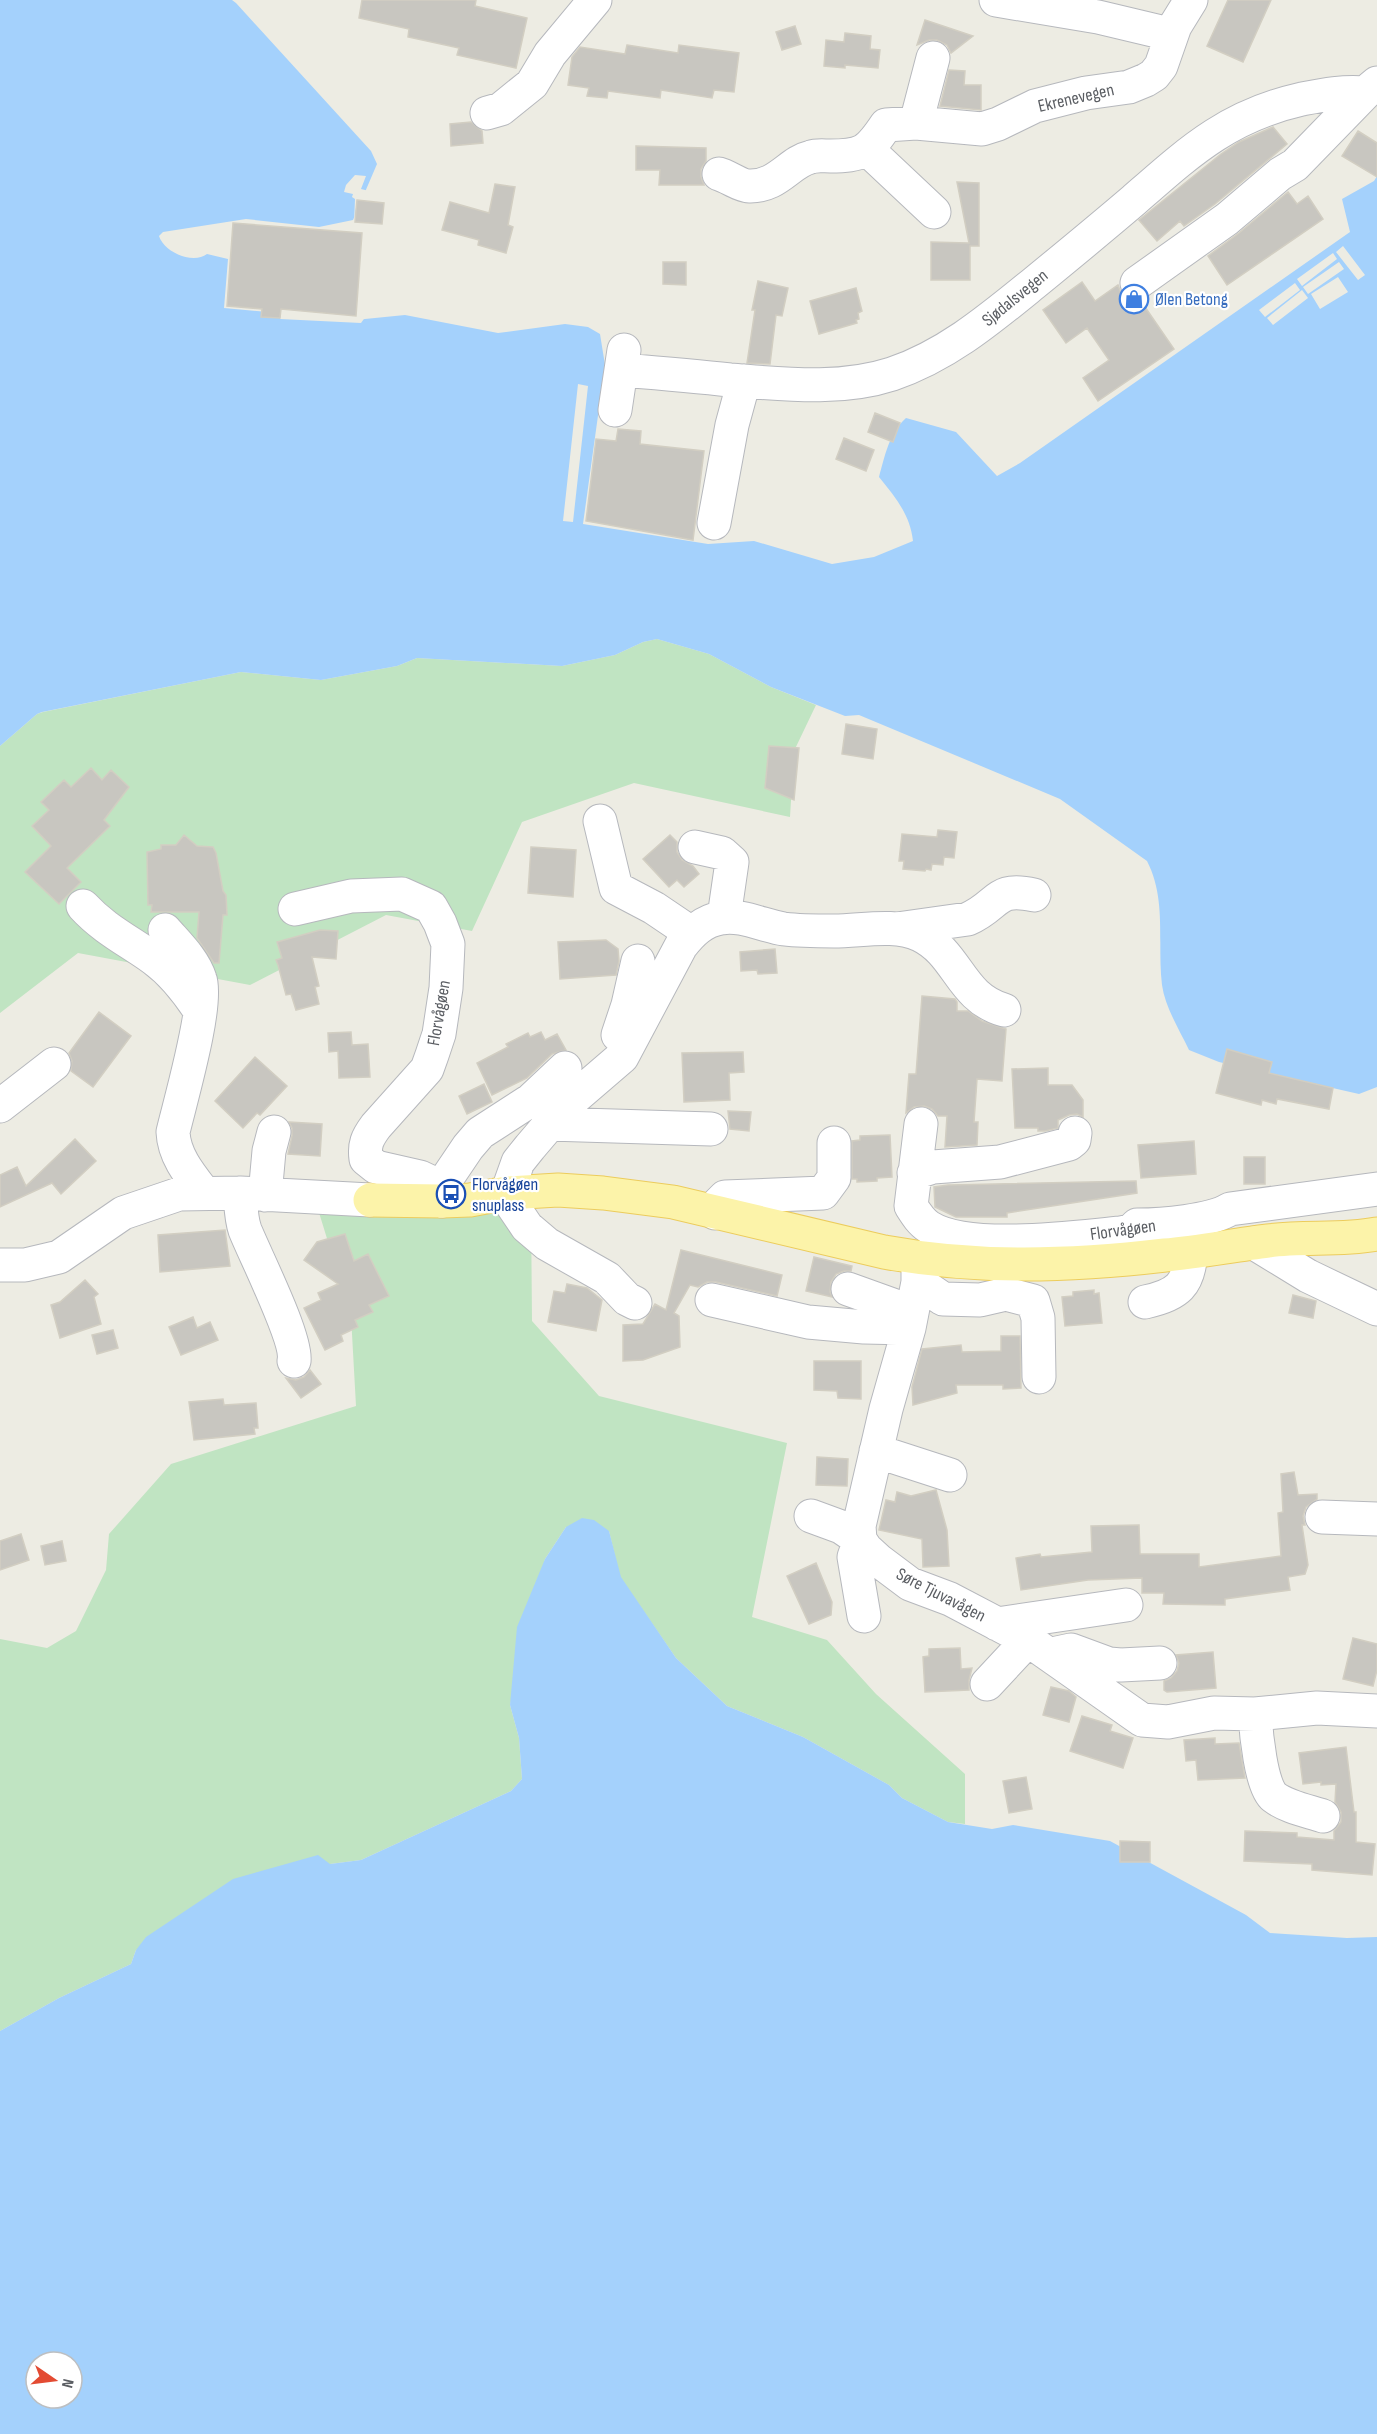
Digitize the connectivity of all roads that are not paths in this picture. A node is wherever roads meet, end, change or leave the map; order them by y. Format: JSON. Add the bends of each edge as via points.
{"nodes":[{"id":1,"x":594,"y":0,"type":"edge"},
{"id":2,"x":996,"y":0,"type":"edge"},
{"id":3,"x":1183,"y":13,"type":"edge"},
{"id":4,"x":933,"y":58,"type":"dead end"},
{"id":5,"x":1371,"y":88,"type":"edge"},
{"id":6,"x":487,"y":113,"type":"dead end"},
{"id":7,"x":916,"y":123,"type":"junction"},
{"id":8,"x":867,"y":149,"type":"junction"},
{"id":9,"x":719,"y":174,"type":"dead end"},
{"id":10,"x":934,"y":212,"type":"dead end"},
{"id":11,"x":1137,"y":283,"type":"dead end"},
{"id":12,"x":744,"y":381,"type":"junction"},
{"id":13,"x":615,"y":410,"type":"dead end"},
{"id":14,"x":714,"y":523,"type":"dead end"},
{"id":15,"x":600,"y":821,"type":"dead end"},
{"id":16,"x":695,"y":847,"type":"dead end"},
{"id":17,"x":1034,"y":895,"type":"dead end"},
{"id":18,"x":82,"y":906,"type":"dead end"},
{"id":19,"x":294,"y":909,"type":"dead end"},
{"id":20,"x":724,"y":917,"type":"junction"},
{"id":21,"x":896,"y":929,"type":"junction"},
{"id":22,"x":165,"y":930,"type":"dead end"},
{"id":23,"x":692,"y":933,"type":"junction"},
{"id":24,"x":638,"y":961,"type":"dead end"},
{"id":25,"x":1004,"y":1010,"type":"dead end"},
{"id":26,"x":201,"y":1012,"type":"junction"},
{"id":27,"x":54,"y":1064,"type":"dead end"},
{"id":28,"x":580,"y":1075,"type":"junction"},
{"id":29,"x":0,"y":1106,"type":"edge"},
{"id":30,"x":549,"y":1124,"type":"junction"},
{"id":31,"x":921,"y":1124,"type":"dead end"},
{"id":32,"x":711,"y":1129,"type":"dead end"},
{"id":33,"x":274,"y":1132,"type":"dead end"},
{"id":34,"x":1075,"y":1133,"type":"dead end"},
{"id":35,"x":834,"y":1143,"type":"dead end"},
{"id":36,"x":914,"y":1173,"type":"junction"},
{"id":37,"x":1377,"y":1189,"type":"edge"},
{"id":38,"x":204,"y":1193,"type":"junction"},
{"id":39,"x":507,"y":1193,"type":"junction"},
{"id":40,"x":252,"y":1194,"type":"junction"},
{"id":41,"x":441,"y":1194,"type":"junction"},
{"id":42,"x":370,"y":1200,"type":"joint"},
{"id":43,"x":715,"y":1213,"type":"junction"},
{"id":44,"x":1377,"y":1234,"type":"edge"},
{"id":45,"x":1254,"y":1243,"type":"junction"},
{"id":46,"x":1191,"y":1252,"type":"junction"},
{"id":47,"x":0,"y":1265,"type":"edge"},
{"id":48,"x":848,"y":1288,"type":"dead end"},
{"id":49,"x":914,"y":1295,"type":"junction"},
{"id":50,"x":712,"y":1300,"type":"dead end"},
{"id":51,"x":1146,"y":1302,"type":"dead end"},
{"id":52,"x":635,"y":1303,"type":"dead end"},
{"id":53,"x":1377,"y":1309,"type":"edge"},
{"id":54,"x":294,"y":1361,"type":"dead end"},
{"id":55,"x":1039,"y":1377,"type":"dead end"},
{"id":56,"x":876,"y":1451,"type":"junction"},
{"id":57,"x":950,"y":1475,"type":"dead end"},
{"id":58,"x":811,"y":1516,"type":"dead end"},
{"id":59,"x":1322,"y":1517,"type":"dead end"},
{"id":60,"x":1377,"y":1519,"type":"edge"},
{"id":61,"x":860,"y":1540,"type":"junction"},
{"id":62,"x":1126,"y":1605,"type":"dead end"},
{"id":63,"x":864,"y":1616,"type":"dead end"},
{"id":64,"x":997,"y":1624,"type":"junction"},
{"id":65,"x":1028,"y":1640,"type":"junction"},
{"id":66,"x":1054,"y":1658,"type":"junction"},
{"id":67,"x":1160,"y":1663,"type":"dead end"},
{"id":68,"x":987,"y":1684,"type":"dead end"},
{"id":69,"x":1377,"y":1711,"type":"edge"},
{"id":70,"x":1255,"y":1714,"type":"junction"},
{"id":71,"x":1323,"y":1816,"type":"dead end"}],
"edges":[{"from":1,"to":6,"type":"street","via":[[550,54],[532,84],[501,109]]},
{"from":2,"to":3,"type":"street","via":[[1161,32],[1168,32]]},
{"from":3,"to":7,"type":"street","name":"Ekrenevegen","via":[[1161,66],[1154,75],[1129,87],[1035,106],[982,129]]},
{"from":4,"to":7,"type":"street"},
{"from":5,"to":11,"type":"street","name":"Sjødalsvegen","via":[[1295,165]]},
{"from":5,"to":12,"type":"street","name":"Sjødalsvegen","via":[[1277,105],[1204,140],[994,318],[916,364],[891,375],[840,383]]},
{"from":7,"to":8,"type":"street","name":"Ekrenevegen","via":[[886,125]]},
{"from":8,"to":9,"type":"street","via":[[851,156],[811,156],[778,178],[749,186]]},
{"from":8,"to":10,"type":"street"},
{"from":12,"to":13,"type":"street","name":"Sjødalsvegen","via":[[623,360]]},
{"from":12,"to":14,"type":"street"},
{"from":15,"to":23,"type":"street","via":[[616,888]]},
{"from":16,"to":20,"type":"street","via":[[722,853],[732,862]]},
{"from":17,"to":21,"type":"street","via":[[1006,892],[968,919]]},
{"from":18,"to":26,"type":"street","via":[[99,923],[155,960],[184,986]]},
{"from":19,"to":41,"type":"street","name":"Florvågøen","via":[[351,896],[402,894],[432,907],[448,944],[438,1034],[427,1069],[376,1126],[364,1146],[366,1159],[376,1167],[420,1177]]},
{"from":20,"to":21,"type":"street","via":[[785,929]]},
{"from":20,"to":23,"type":"street"},
{"from":21,"to":25,"type":"street","via":[[931,942],[950,960],[972,992],[988,1005]]},
{"from":22,"to":26,"type":"street","via":[[192,962],[201,980]]},
{"from":23,"to":28,"type":"street","via":[[681,946],[622,1057]]},
{"from":24,"to":28,"type":"street","via":[[618,1035],[599,1068]]},
{"from":26,"to":38,"type":"street","via":[[173,1142]]},
{"from":27,"to":29,"type":"street"},
{"from":28,"to":30,"type":"street","via":[[565,1106]]},
{"from":28,"to":41,"type":"street","via":[[480,1133]]},
{"from":30,"to":32,"type":"street"},
{"from":30,"to":39,"type":"street","via":[[518,1162]]},
{"from":31,"to":36,"type":"street","name":"Florvågøen"},
{"from":33,"to":40,"type":"street"},
{"from":34,"to":36,"type":"street","via":[[1069,1144],[1000,1162],[933,1167]]},
{"from":35,"to":43,"type":"street","via":[[834,1178],[823,1192],[725,1197]]},
{"from":36,"to":37,"type":"street","name":"Florvågøen","via":[[911,1206],[927,1226],[959,1237],[1013,1242],[1121,1233],[1137,1225],[1162,1225],[1230,1209]]},
{"from":38,"to":40,"type":"street","name":"Florvågøen"},
{"from":38,"to":47,"type":"street","name":"Florvågøen","via":[[179,1194],[123,1213],[52,1259]]},
{"from":39,"to":41,"type":"main road","name":"Florvågøen","via":[[470,1200]]},
{"from":39,"to":43,"type":"main road","name":"Florvågøen","via":[[603,1193],[673,1202]]},
{"from":39,"to":52,"type":"street","via":[[527,1227],[547,1244],[607,1278]]},
{"from":40,"to":42,"type":"street","name":"Florvågøen"},
{"from":40,"to":54,"type":"street","via":[[245,1229],[284,1320]]},
{"from":41,"to":42,"type":"main road","name":"Florvågøen"},
{"from":43,"to":49,"type":"main road","name":"Florvågøen"},
{"from":44,"to":45,"type":"main road","name":"Florvågøen"},
{"from":45,"to":46,"type":"main road","name":"Florvågøen"},
{"from":45,"to":53,"type":"street","via":[[1308,1276]]},
{"from":46,"to":49,"type":"main road","name":"Florvågøen","via":[[1008,1265]]},
{"from":46,"to":51,"type":"street","via":[[1185,1282],[1173,1293]]},
{"from":48,"to":49,"type":"street"},
{"from":49,"to":50,"type":"street","via":[[864,1327],[808,1322]]},
{"from":49,"to":55,"type":"street","via":[[980,1300],[1006,1294],[1033,1301],[1038,1318]]},
{"from":49,"to":56,"type":"street"},
{"from":56,"to":57,"type":"street"},
{"from":56,"to":61,"type":"street","via":[[859,1526]]},
{"from":58,"to":61,"type":"street","name":"Søre Tjuvavågen","via":[[841,1527]]},
{"from":59,"to":60,"type":"street"},
{"from":61,"to":63,"type":"street","via":[[854,1557]]},
{"from":61,"to":64,"type":"street","name":"Søre Tjuvavågen","via":[[878,1560],[910,1584],[950,1599]]},
{"from":62,"to":64,"type":"street","name":"Søre Tjuvavågen"},
{"from":64,"to":65,"type":"street","name":"Søre Tjuvavågen"},
{"from":65,"to":66,"type":"street","name":"Søre Tjuvavågen"},
{"from":65,"to":68,"type":"street"},
{"from":66,"to":67,"type":"street","via":[[1066,1649],[1109,1664]]},
{"from":66,"to":70,"type":"street","name":"Søre Tjuvavågen","via":[[1142,1720],[1168,1722],[1214,1713]]},
{"from":69,"to":70,"type":"street","name":"Søre Tjuvavågen","via":[[1317,1708]]},
{"from":70,"to":71,"type":"street","via":[[1269,1792],[1285,1803]]}]}
